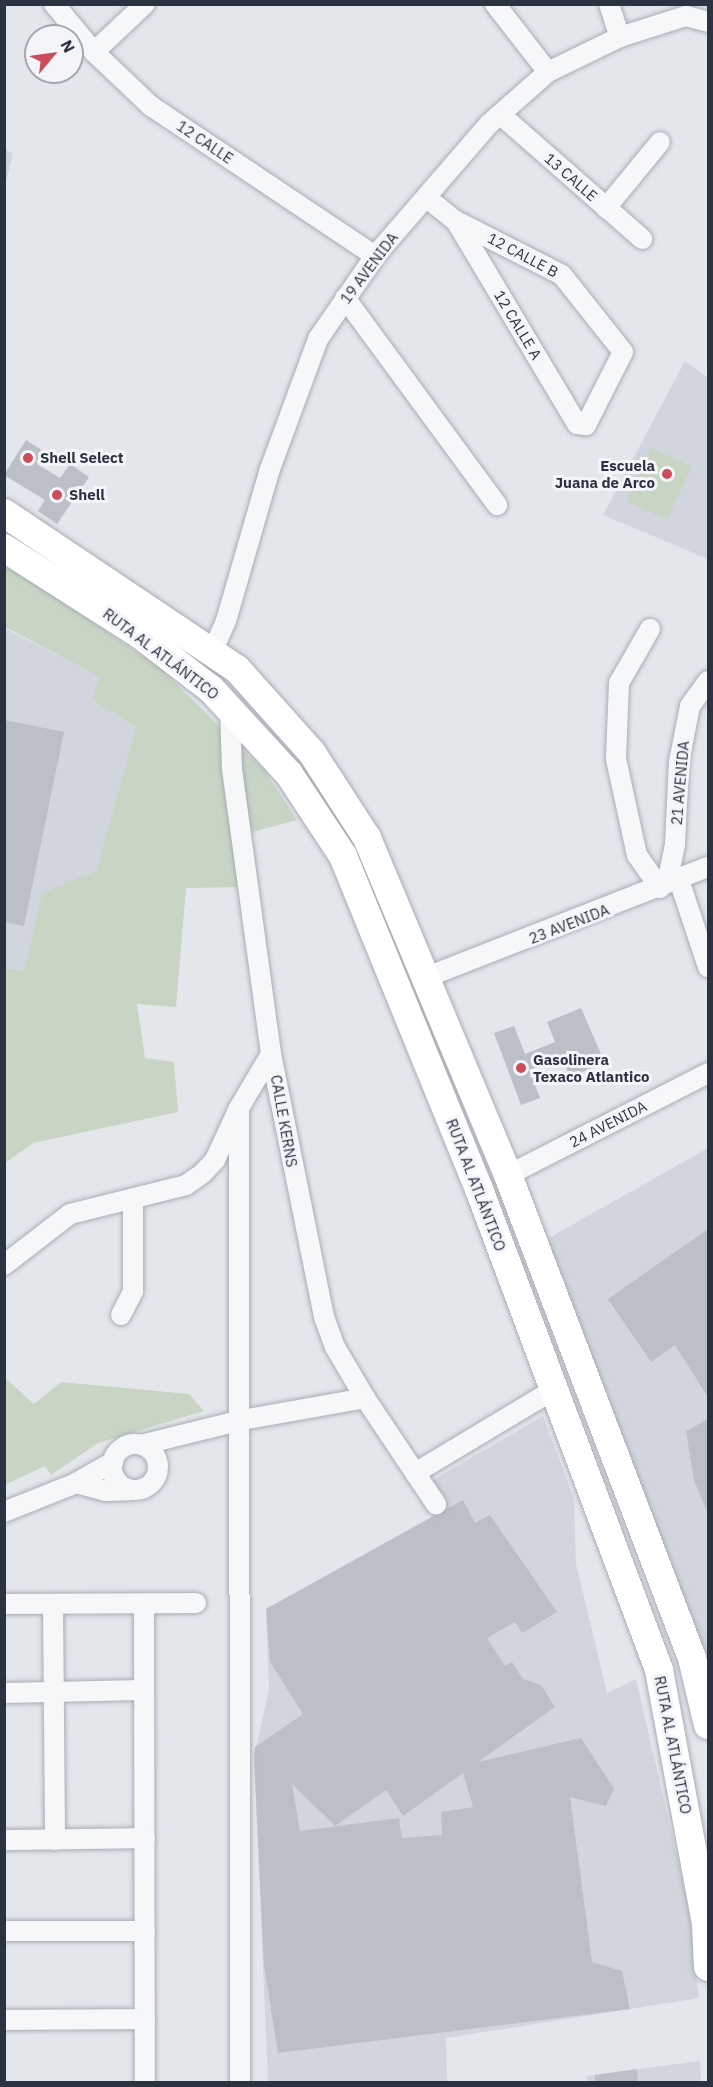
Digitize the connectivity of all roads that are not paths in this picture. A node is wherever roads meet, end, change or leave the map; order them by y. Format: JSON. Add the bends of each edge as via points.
{"nodes":[{"id":1,"x":54,"y":4,"type":"edge"},
{"id":2,"x":145,"y":4,"type":"edge"},
{"id":3,"x":495,"y":4,"type":"edge"},
{"id":4,"x":609,"y":4,"type":"edge"},
{"id":5,"x":686,"y":10,"type":"edge"},
{"id":6,"x":708,"y":22,"type":"edge"},
{"id":7,"x":620,"y":37,"type":"junction"},
{"id":8,"x":94,"y":51,"type":"junction"},
{"id":9,"x":548,"y":72,"type":"junction"},
{"id":10,"x":501,"y":115,"type":"junction"},
{"id":11,"x":660,"y":142,"type":"dead end"},
{"id":12,"x":426,"y":197,"type":"junction"},
{"id":13,"x":606,"y":208,"type":"junction"},
{"id":14,"x":456,"y":221,"type":"junction"},
{"id":15,"x":642,"y":239,"type":"dead end"},
{"id":16,"x":375,"y":256,"type":"junction"},
{"id":17,"x":345,"y":298,"type":"junction"},
{"id":18,"x":581,"y":426,"type":"joint"},
{"id":19,"x":496,"y":505,"type":"dead end"},
{"id":20,"x":4,"y":513,"type":"edge"},
{"id":21,"x":4,"y":548,"type":"edge"},
{"id":22,"x":650,"y":629,"type":"dead end"},
{"id":23,"x":213,"y":650,"type":"junction"},
{"id":24,"x":708,"y":681,"type":"edge"},
{"id":25,"x":230,"y":707,"type":"junction"},
{"id":26,"x":708,"y":867,"type":"edge"},
{"id":27,"x":679,"y":880,"type":"junction"},
{"id":28,"x":660,"y":888,"type":"junction"},
{"id":29,"x":708,"y":967,"type":"edge"},
{"id":30,"x":427,"y":977,"type":"junction"},
{"id":31,"x":271,"y":1054,"type":"junction"},
{"id":32,"x":708,"y":1073,"type":"edge"},
{"id":33,"x":239,"y":1108,"type":"junction"},
{"id":34,"x":508,"y":1174,"type":"junction"},
{"id":35,"x":133,"y":1199,"type":"junction"},
{"id":36,"x":4,"y":1265,"type":"edge"},
{"id":37,"x":121,"y":1315,"type":"dead end"},
{"id":38,"x":553,"y":1390,"type":"junction"},
{"id":39,"x":365,"y":1398,"type":"junction"},
{"id":40,"x":242,"y":1420,"type":"junction"},
{"id":41,"x":176,"y":1438,"type":"junction"},
{"id":42,"x":141,"y":1445,"type":"junction"},
{"id":43,"x":112,"y":1462,"type":"junction"},
{"id":44,"x":158,"y":1473,"type":"junction"},
{"id":45,"x":416,"y":1473,"type":"junction"},
{"id":46,"x":76,"y":1482,"type":"junction"},
{"id":47,"x":130,"y":1490,"type":"junction"},
{"id":48,"x":436,"y":1504,"type":"dead end"},
{"id":49,"x":4,"y":1512,"type":"edge"},
{"id":50,"x":4,"y":1604,"type":"edge"},
{"id":51,"x":53,"y":1604,"type":"junction"},
{"id":52,"x":144,"y":1604,"type":"junction"},
{"id":53,"x":196,"y":1604,"type":"dead end"},
{"id":54,"x":144,"y":1690,"type":"junction"},
{"id":55,"x":54,"y":1692,"type":"junction"},
{"id":56,"x":4,"y":1693,"type":"edge"},
{"id":57,"x":708,"y":1725,"type":"edge"},
{"id":58,"x":145,"y":1838,"type":"junction"},
{"id":59,"x":4,"y":1840,"type":"edge"},
{"id":60,"x":55,"y":1840,"type":"junction"},
{"id":61,"x":4,"y":1931,"type":"edge"},
{"id":62,"x":145,"y":1931,"type":"junction"},
{"id":63,"x":708,"y":1967,"type":"edge"},
{"id":64,"x":145,"y":2019,"type":"junction"},
{"id":65,"x":4,"y":2020,"type":"edge"},
{"id":66,"x":145,"y":2082,"type":"edge"},
{"id":67,"x":240,"y":2082,"type":"edge"}],
"edges":[{"from":1,"to":8,"type":"street","name":"12 CALLE"},
{"from":2,"to":8,"type":"street"},
{"from":3,"to":9,"type":"street"},
{"from":4,"to":7,"type":"street"},
{"from":5,"to":6,"type":"street"},
{"from":5,"to":7,"type":"street","name":"19 AVENIDA"},
{"from":7,"to":9,"type":"street","name":"19 AVENIDA"},
{"from":8,"to":16,"type":"street","name":"12 CALLE","via":[[151,106]]},
{"from":9,"to":10,"type":"street","name":"19 AVENIDA"},
{"from":10,"to":12,"type":"street","name":"19 AVENIDA"},
{"from":10,"to":13,"type":"street","name":"13 CALLE"},
{"from":11,"to":13,"type":"street"},
{"from":12,"to":14,"type":"street"},
{"from":12,"to":16,"type":"street","name":"19 AVENIDA"},
{"from":13,"to":15,"type":"street","name":"13 CALLE"},
{"from":14,"to":18,"type":"street","name":"12 CALLE A"},
{"from":14,"to":18,"type":"street","name":"12 CALLE B","via":[[562,275],[623,356],[586,425]]},
{"from":16,"to":17,"type":"street","name":"19 AVENIDA"},
{"from":17,"to":19,"type":"street"},
{"from":17,"to":23,"type":"street","name":"19 AVENIDA","via":[[318,339],[270,469],[226,621]]},
{"from":20,"to":23,"type":"highway","name":"RUTA AL ATLÁNTICO"},
{"from":21,"to":25,"type":"highway","name":"RUTA AL ATLÁNTICO","via":[[139,634]]},
{"from":22,"to":28,"type":"street","via":[[619,684],[616,759],[637,855]]},
{"from":23,"to":30,"type":"highway","name":"RUTA AL ATLÁNTICO","via":[[258,691],[312,753],[342,797],[367,838]]},
{"from":24,"to":28,"type":"street","name":"21 AVENIDA","via":[[690,706],[679,762],[675,844],[669,873]]},
{"from":25,"to":31,"type":"street","name":"CALLE KERNS","via":[[232,769]]},
{"from":25,"to":38,"type":"highway","name":"RUTA AL ATLÁNTICO","via":[[289,774],[343,856],[470,1167]]},
{"from":26,"to":27,"type":"street","name":"23 AVENIDA"},
{"from":27,"to":28,"type":"street","name":"23 AVENIDA"},
{"from":27,"to":29,"type":"street"},
{"from":28,"to":30,"type":"street","name":"23 AVENIDA"},
{"from":30,"to":34,"type":"highway","name":"RUTA AL ATLÁNTICO"},
{"from":31,"to":33,"type":"street"},
{"from":31,"to":39,"type":"street","name":"CALLE KERNS","via":[[324,1317],[335,1347]]},
{"from":32,"to":34,"type":"street","name":"24 AVENIDA"},
{"from":33,"to":35,"type":"street","via":[[214,1160],[202,1174],[186,1185]]},
{"from":33,"to":40,"type":"street"},
{"from":34,"to":57,"type":"highway","name":"RUTA AL ATLÁNTICO","via":[[692,1658]]},
{"from":35,"to":36,"type":"street","via":[[70,1214]]},
{"from":35,"to":37,"type":"street","via":[[133,1291]]},
{"from":38,"to":45,"type":"street"},
{"from":38,"to":63,"type":"highway","name":"RUTA AL ATLÁNTICO","via":[[659,1670],[706,1923]]},
{"from":39,"to":40,"type":"street"},
{"from":39,"to":45,"type":"street","name":"CALLE KERNS"},
{"from":40,"to":41,"type":"street"},
{"from":40,"to":67,"type":"street"},
{"from":41,"to":42,"type":"street"},
{"from":41,"to":44,"type":"street"},
{"from":42,"to":43,"type":"street","via":[[123,1447]]},
{"from":42,"to":44,"type":"street","via":[[155,1456]]},
{"from":43,"to":46,"type":"street"},
{"from":43,"to":47,"type":"street","via":[[116,1479]]},
{"from":44,"to":47,"type":"street","via":[[147,1487]]},
{"from":45,"to":48,"type":"street","name":"CALLE KERNS"},
{"from":46,"to":47,"type":"street","via":[[106,1491]]},
{"from":46,"to":49,"type":"street"},
{"from":50,"to":51,"type":"street"},
{"from":51,"to":52,"type":"street"},
{"from":51,"to":55,"type":"street"},
{"from":52,"to":53,"type":"street"},
{"from":52,"to":54,"type":"street"},
{"from":54,"to":55,"type":"street"},
{"from":54,"to":58,"type":"street"},
{"from":55,"to":56,"type":"street"},
{"from":55,"to":60,"type":"street"},
{"from":58,"to":60,"type":"street"},
{"from":58,"to":62,"type":"street"},
{"from":59,"to":60,"type":"street"},
{"from":61,"to":62,"type":"street"},
{"from":62,"to":64,"type":"street"},
{"from":64,"to":65,"type":"street"},
{"from":64,"to":66,"type":"street"}]}
